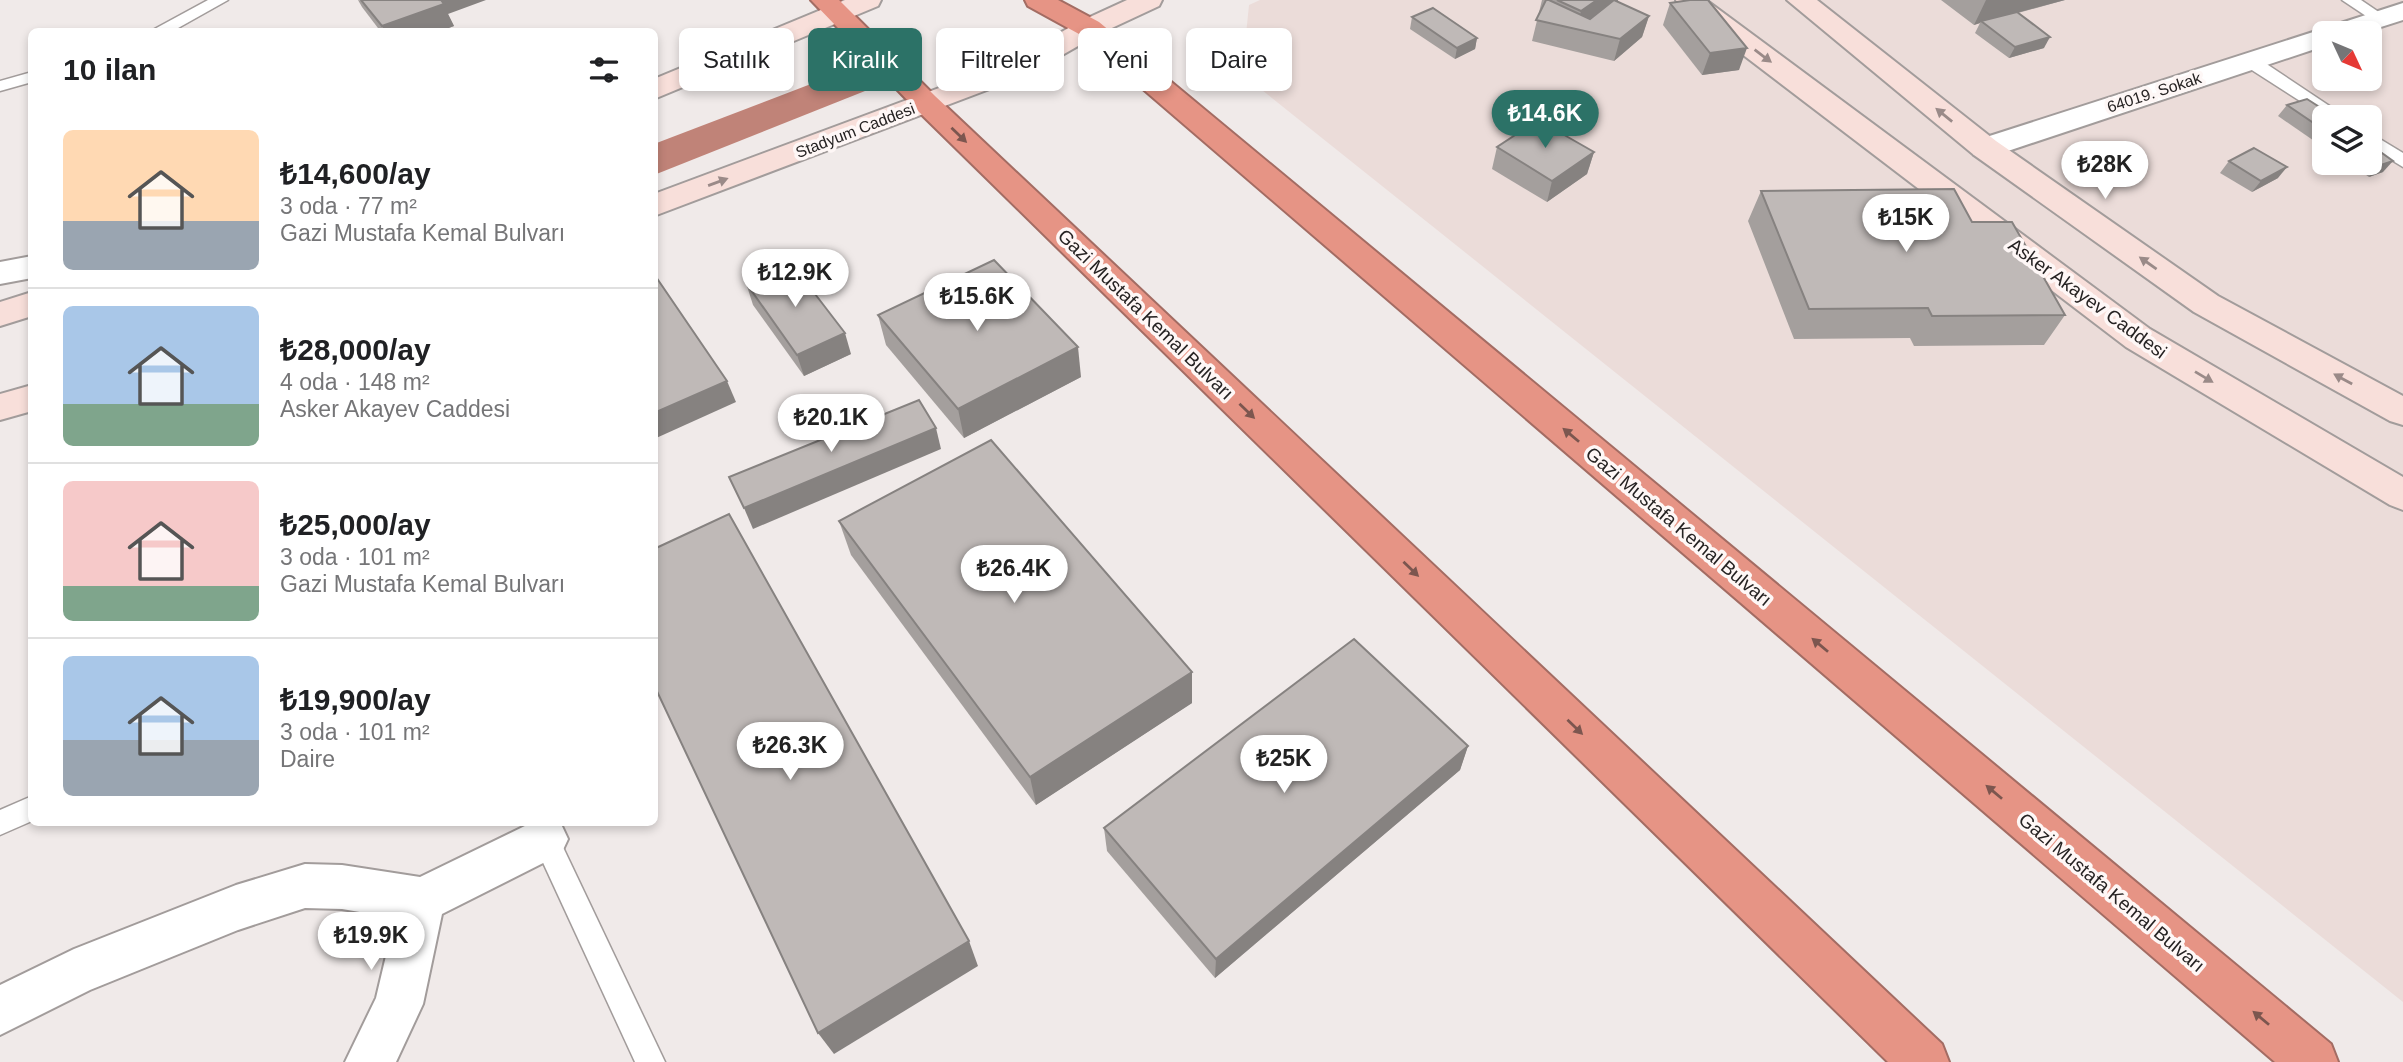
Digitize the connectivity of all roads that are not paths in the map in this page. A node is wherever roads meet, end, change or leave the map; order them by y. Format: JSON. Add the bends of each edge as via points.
{"nodes":[{"id":1,"x":220,"y":0,"type":"edge"},
{"id":2,"x":1038,"y":0,"type":"edge"},
{"id":3,"x":1149,"y":0,"type":"edge"},
{"id":4,"x":1689,"y":0,"type":"edge"},
{"id":5,"x":1800,"y":0,"type":"edge"},
{"id":6,"x":2350,"y":0,"type":"edge"},
{"id":7,"x":844,"y":5,"type":"edge"},
{"id":8,"x":2392,"y":15,"type":"edge"},
{"id":9,"x":2373,"y":21,"type":"edge"},
{"id":10,"x":165,"y":28,"type":"edge"},
{"id":11,"x":1089,"y":28,"type":"joint"},
{"id":12,"x":1078,"y":34,"type":"edge"},
{"id":13,"x":2312,"y":41,"type":"edge"},
{"id":14,"x":2250,"y":61,"type":"junction"},
{"id":15,"x":28,"y":78,"type":"edge"},
{"id":16,"x":0,"y":86,"type":"edge"},
{"id":17,"x":658,"y":88,"type":"edge"},
{"id":18,"x":1164,"y":91,"type":"edge"},
{"id":19,"x":925,"y":102,"type":"junction"},
{"id":20,"x":2318,"y":105,"type":"edge"},
{"id":21,"x":2382,"y":147,"type":"edge"},
{"id":22,"x":1985,"y":148,"type":"junction"},
{"id":23,"x":2403,"y":161,"type":"edge"},
{"id":24,"x":658,"y":203,"type":"edge"},
{"id":25,"x":28,"y":268,"type":"edge"},
{"id":26,"x":0,"y":273,"type":"edge"},
{"id":27,"x":28,"y":305,"type":"edge"},
{"id":28,"x":0,"y":314,"type":"edge"},
{"id":29,"x":28,"y":399,"type":"edge"},
{"id":30,"x":0,"y":407,"type":"edge"},
{"id":31,"x":2403,"y":412,"type":"edge"},
{"id":32,"x":2403,"y":495,"type":"edge"},
{"id":33,"x":28,"y":810,"type":"edge"},
{"id":34,"x":0,"y":823,"type":"edge"},
{"id":35,"x":542,"y":831,"type":"edge"},
{"id":36,"x":422,"y":900,"type":"junction"},
{"id":37,"x":0,"y":1011,"type":"edge"},
{"id":38,"x":370,"y":1062,"type":"edge"},
{"id":39,"x":650,"y":1062,"type":"edge"},
{"id":40,"x":1924,"y":1062,"type":"edge"},
{"id":41,"x":2313,"y":1062,"type":"edge"}],
"edges":[{"from":1,"to":10,"type":"lane"},
{"from":2,"to":11,"type":"highway","name":"Gazi Mustafa Kemal Bulvarı"},
{"from":3,"to":11,"type":"street","name":"Stadyum Caddesi"},
{"from":4,"to":32,"type":"street","name":"Asker Akayev Caddesi","one_way":true,"via":[[2138,338]]},
{"from":22,"to":5,"type":"street","one_way":true},
{"from":6,"to":8,"type":"lane"},
{"from":7,"to":17,"type":"street"},
{"from":7,"to":19,"type":"highway","name":"Gazi Mustafa Kemal Bulvarı"},
{"from":8,"to":9,"type":"street"},
{"from":12,"to":19,"type":"street","name":"Stadyum Caddesi","via":[[1019,68]]},
{"from":13,"to":14,"type":"street","name":"64019. Sokak"},
{"from":14,"to":20,"type":"lane"},
{"from":14,"to":22,"type":"street","name":"64019. Sokak"},
{"from":15,"to":16,"type":"lane"},
{"from":41,"to":18,"type":"highway","name":"Gazi Mustafa Kemal Bulvarı","one_way":true},
{"from":24,"to":19,"type":"street","name":"Stadyum Caddesi","one_way":true},
{"from":19,"to":40,"type":"highway","name":"Gazi Mustafa Kemal Bulvarı","one_way":true},
{"from":21,"to":23,"type":"lane"},
{"from":31,"to":22,"type":"street","one_way":true,"via":[[2206,304]]},
{"from":25,"to":26,"type":"street"},
{"from":27,"to":28,"type":"street"},
{"from":29,"to":30,"type":"street"},
{"from":33,"to":34,"type":"lane"},
{"from":35,"to":36,"type":"street"},
{"from":35,"to":39,"type":"lane"},
{"from":36,"to":37,"type":"street","via":[[305,886],[236,908],[74,973]]},
{"from":36,"to":38,"type":"street","via":[[399,1004]]}]}
